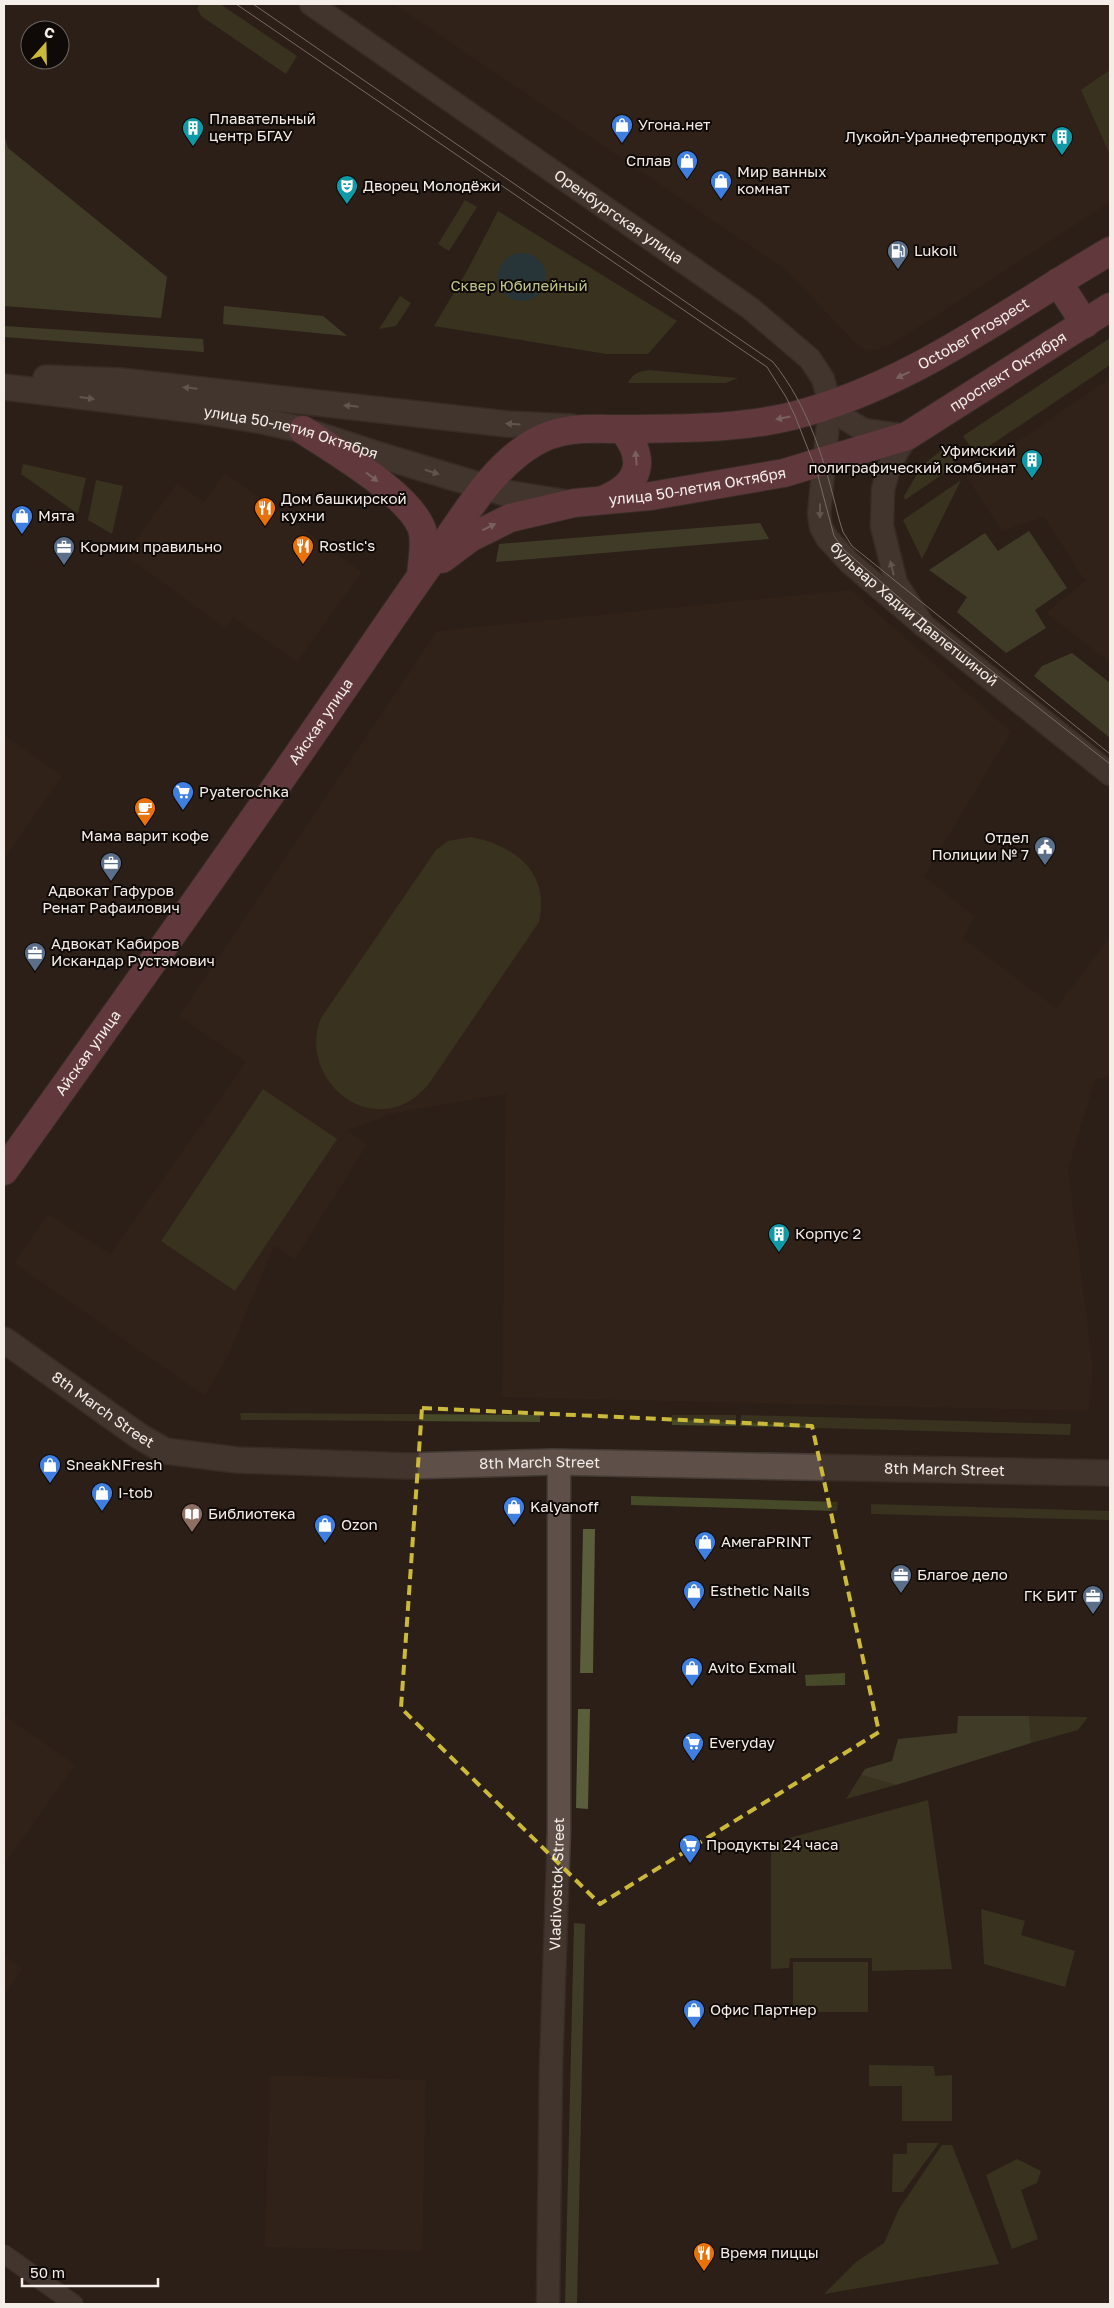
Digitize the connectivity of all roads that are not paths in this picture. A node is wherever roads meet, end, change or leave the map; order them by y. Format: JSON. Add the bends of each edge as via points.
{"nodes":[{"id":1,"x":311,"y":4,"type":"edge"},
{"id":2,"x":1110,"y":252,"type":"edge"},
{"id":3,"x":1058,"y":282,"type":"junction"},
{"id":4,"x":1110,"y":307,"type":"edge"},
{"id":5,"x":1085,"y":324,"type":"junction"},
{"id":6,"x":4,"y":377,"type":"edge"},
{"id":7,"x":4,"y":387,"type":"edge"},
{"id":8,"x":830,"y":404,"type":"junction"},
{"id":9,"x":579,"y":427,"type":"junction"},
{"id":10,"x":303,"y":430,"type":"junction"},
{"id":11,"x":623,"y":430,"type":"junction"},
{"id":12,"x":906,"y":436,"type":"junction"},
{"id":13,"x":824,"y":462,"type":"junction"},
{"id":14,"x":484,"y":487,"type":"junction"},
{"id":15,"x":585,"y":503,"type":"junction"},
{"id":16,"x":421,"y":575,"type":"junction"},
{"id":17,"x":923,"y":626,"type":"junction"},
{"id":18,"x":1110,"y":774,"type":"edge"},
{"id":19,"x":4,"y":1171,"type":"edge"},
{"id":20,"x":4,"y":1340,"type":"edge"},
{"id":21,"x":559,"y":1463,"type":"junction"},
{"id":22,"x":1110,"y":1473,"type":"edge"},
{"id":23,"x":4,"y":2254,"type":"edge"},
{"id":24,"x":74,"y":2304,"type":"edge"},
{"id":25,"x":548,"y":2304,"type":"edge"}],
"edges":[{"from":1,"to":8,"type":"street","name":"Оренбургская улица","via":[[750,308],[810,359],[823,379]]},
{"from":2,"to":3,"type":"main road","name":"October Prospect"},
{"from":3,"to":5,"type":"main road"},
{"from":3,"to":8,"type":"main road","name":"October Prospect","one_way":true,"via":[[913,371]]},
{"from":4,"to":5,"type":"main road","name":"проспект Октября"},
{"from":5,"to":12,"type":"main road","name":"проспект Октября"},
{"from":9,"to":6,"type":"main road","one_way":true,"via":[[507,424],[121,380]]},
{"from":7,"to":10,"type":"main road","name":"улица 50-летия Октября","one_way":true,"via":[[196,410]]},
{"from":8,"to":11,"type":"main road","one_way":true,"via":[[795,416],[754,424]]},
{"from":8,"to":12,"type":"street","via":[[864,430]]},
{"from":8,"to":13,"type":"street","name":"бульвар Хадии Давлетшиной"},
{"from":9,"to":11,"type":"main road"},
{"from":9,"to":14,"type":"main road","name":"Айская улица","via":[[534,442],[515,455]]},
{"from":10,"to":14,"type":"main road","name":"улица 50-летия Октября","one_way":true},
{"from":10,"to":16,"type":"main road","one_way":true,"via":[[364,471],[411,510],[423,532]]},
{"from":15,"to":11,"type":"main road","one_way":true,"via":[[621,492],[633,479],[637,456],[633,442]]},
{"from":12,"to":13,"type":"main road","name":"улица 50-летия Октября"},
{"from":17,"to":12,"type":"street","one_way":true,"via":[[896,584],[882,526],[883,489],[891,462]]},
{"from":13,"to":15,"type":"main road","name":"улица 50-летия Октября","via":[[728,484]]},
{"from":13,"to":17,"type":"street","name":"бульвар Хадии Давлетшиной","one_way":true,"via":[[819,514],[827,538],[850,563]]},
{"from":14,"to":15,"type":"main road","name":"улица 50-летия Октября","via":[[536,499]]},
{"from":14,"to":16,"type":"main road","name":"Айская улица"},
{"from":16,"to":15,"type":"main road","name":"улица 50-летия Октября","one_way":true,"via":[[488,527],[510,518]]},
{"from":16,"to":19,"type":"main road","name":"Айская улица","via":[[190,910]]},
{"from":17,"to":18,"type":"street","name":"бульвар Хадии Давлетшиной"},
{"from":20,"to":21,"type":"main road","name":"8th March Street","via":[[139,1436],[165,1450],[262,1462],[397,1466]]},
{"from":21,"to":22,"type":"main road","name":"8th March Street"},
{"from":21,"to":25,"type":"street","name":"Vladivostok Street","via":[[559,1831],[551,2066]]},
{"from":23,"to":24,"type":"street"}]}
